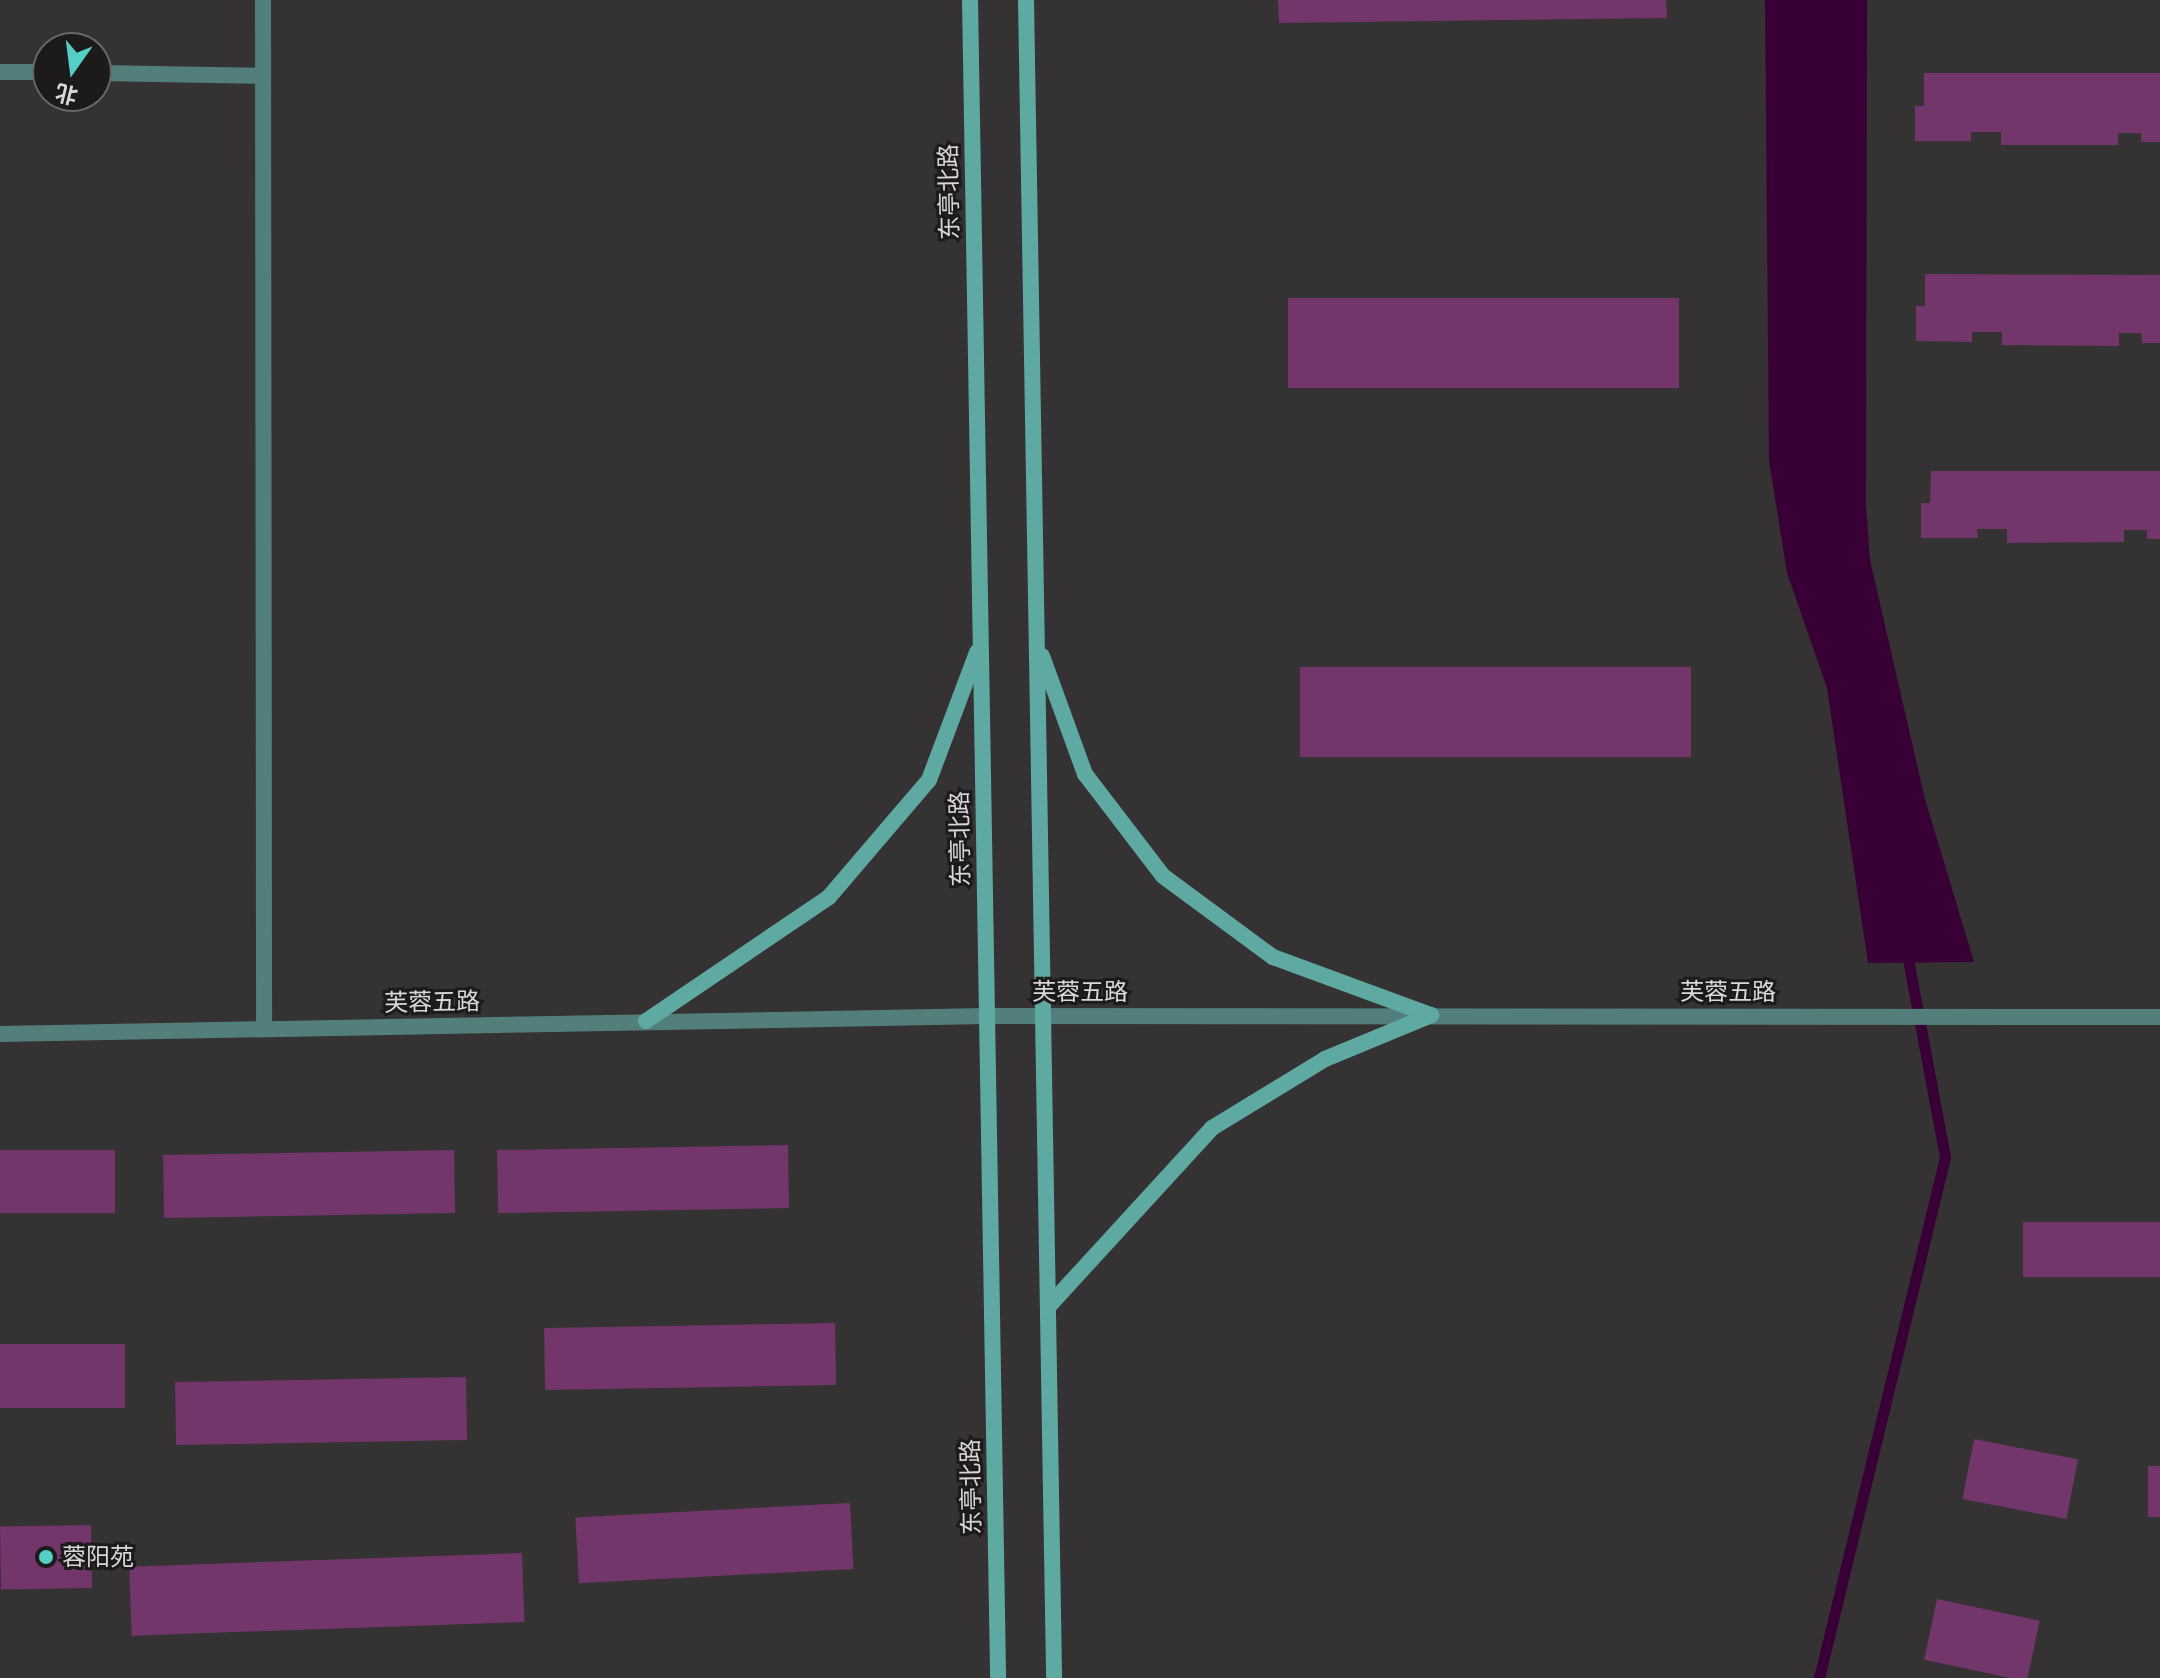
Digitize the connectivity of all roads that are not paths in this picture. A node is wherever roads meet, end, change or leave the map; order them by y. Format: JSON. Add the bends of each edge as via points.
{"nodes":[{"id":1,"x":263,"y":0,"type":"edge"},
{"id":2,"x":970,"y":0,"type":"edge"},
{"id":3,"x":1026,"y":0,"type":"edge"},
{"id":4,"x":0,"y":72,"type":"edge"},
{"id":5,"x":32,"y":72,"type":"edge"},
{"id":6,"x":112,"y":73,"type":"edge"},
{"id":7,"x":263,"y":76,"type":"junction"},
{"id":8,"x":1037,"y":642,"type":"junction"},
{"id":9,"x":981,"y":643,"type":"junction"},
{"id":10,"x":1431,"y":1015,"type":"junction"},
{"id":11,"x":987,"y":1016,"type":"junction"},
{"id":12,"x":1043,"y":1016,"type":"junction"},
{"id":13,"x":2160,"y":1017,"type":"edge"},
{"id":14,"x":646,"y":1021,"type":"junction"},
{"id":15,"x":264,"y":1029,"type":"junction"},
{"id":16,"x":0,"y":1034,"type":"edge"},
{"id":17,"x":1048,"y":1307,"type":"junction"},
{"id":18,"x":998,"y":1678,"type":"edge"},
{"id":19,"x":1054,"y":1678,"type":"edge"}],
"edges":[{"from":1,"to":7,"type":"street"},
{"from":2,"to":9,"type":"main road","name":"东亭北路"},
{"from":3,"to":8,"type":"main road"},
{"from":4,"to":5,"type":"street"},
{"from":6,"to":7,"type":"street"},
{"from":7,"to":15,"type":"street"},
{"from":8,"to":10,"type":"main road","via":[[1085,774],[1163,876],[1273,957]]},
{"from":8,"to":12,"type":"main road"},
{"from":9,"to":11,"type":"main road","name":"东亭北路"},
{"from":9,"to":14,"type":"main road","via":[[929,780],[829,897]]},
{"from":10,"to":12,"type":"street","name":"芙蓉五路"},
{"from":10,"to":13,"type":"street","name":"芙蓉五路"},
{"from":10,"to":17,"type":"main road","via":[[1325,1059],[1212,1128]]},
{"from":11,"to":12,"type":"street","name":"芙蓉五路"},
{"from":11,"to":14,"type":"street","name":"芙蓉五路"},
{"from":11,"to":18,"type":"main road","name":"东亭北路"},
{"from":12,"to":17,"type":"main road"},
{"from":14,"to":15,"type":"street","name":"芙蓉五路"},
{"from":15,"to":16,"type":"street","name":"芙蓉五路"},
{"from":17,"to":19,"type":"main road"}]}
